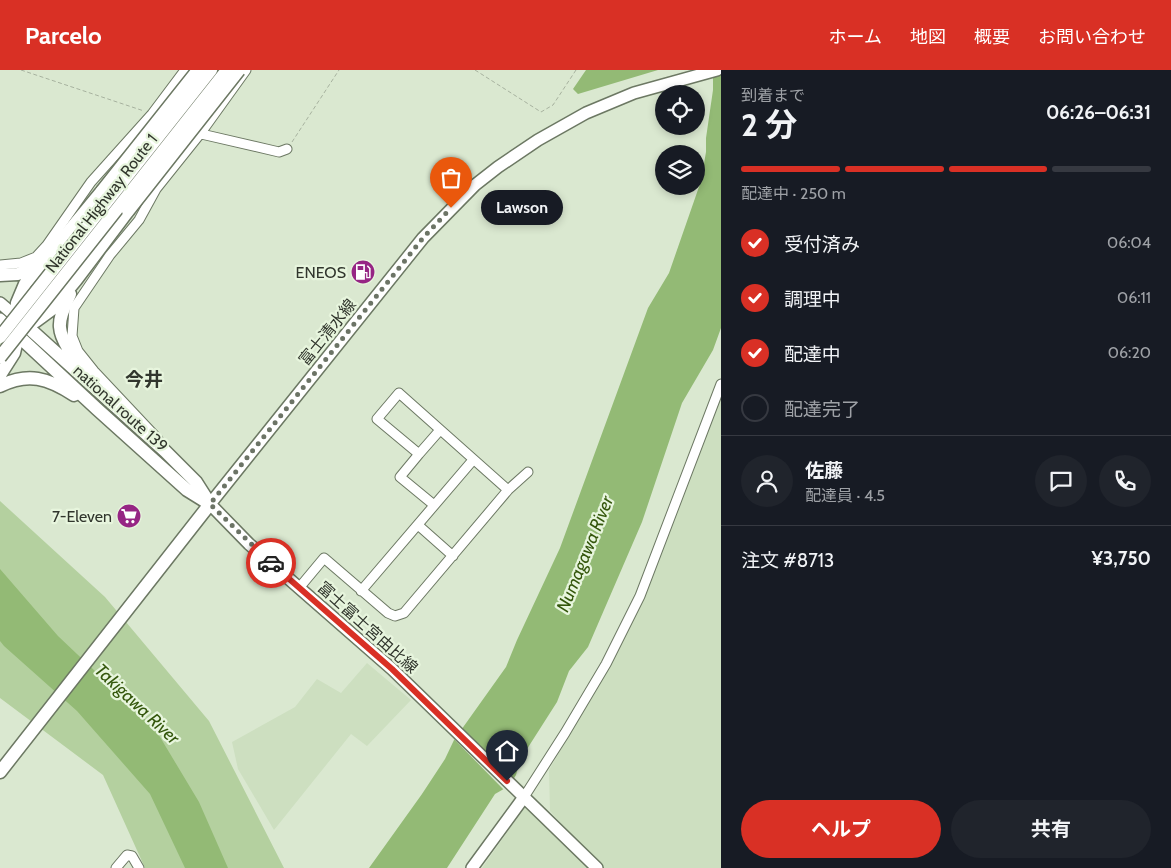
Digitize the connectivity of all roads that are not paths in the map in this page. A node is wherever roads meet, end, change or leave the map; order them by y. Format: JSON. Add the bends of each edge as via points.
{"nodes":[{"id":1,"x":185,"y":70,"type":"edge"},
{"id":2,"x":198,"y":70,"type":"edge"},
{"id":3,"x":211,"y":70,"type":"edge"},
{"id":4,"x":227,"y":70,"type":"edge"},
{"id":5,"x":239,"y":70,"type":"edge"},
{"id":6,"x":246,"y":70,"type":"edge"},
{"id":7,"x":717,"y":70,"type":"edge"},
{"id":8,"x":199,"y":134,"type":"junction"},
{"id":9,"x":287,"y":149,"type":"road end"},
{"id":10,"x":0,"y":265,"type":"edge"},
{"id":11,"x":40,"y":265,"type":"junction"},
{"id":12,"x":0,"y":275,"type":"edge"},
{"id":13,"x":76,"y":280,"type":"junction"},
{"id":14,"x":0,"y":303,"type":"edge"},
{"id":15,"x":14,"y":326,"type":"edge"},
{"id":16,"x":0,"y":337,"type":"edge"},
{"id":17,"x":0,"y":356,"type":"edge"},
{"id":18,"x":0,"y":375,"type":"edge"},
{"id":19,"x":721,"y":384,"type":"edge"},
{"id":20,"x":0,"y":386,"type":"edge"},
{"id":21,"x":107,"y":400,"type":"junction"},
{"id":22,"x":97,"y":410,"type":"junction"},
{"id":23,"x":440,"y":430,"type":"junction"},
{"id":24,"x":165,"y":451,"type":"junction"},
{"id":25,"x":419,"y":454,"type":"junction"},
{"id":26,"x":473,"y":460,"type":"junction"},
{"id":27,"x":528,"y":472,"type":"dead end"},
{"id":28,"x":508,"y":490,"type":"junction"},
{"id":29,"x":210,"y":504,"type":"junction"},
{"id":30,"x":434,"y":505,"type":"junction"},
{"id":31,"x":418,"y":525,"type":"junction"},
{"id":32,"x":453,"y":556,"type":"junction"},
{"id":33,"x":299,"y":588,"type":"junction"},
{"id":34,"x":361,"y":591,"type":"junction"},
{"id":35,"x":0,"y":772,"type":"edge"},
{"id":36,"x":522,"y":795,"type":"junction"},
{"id":37,"x":116,"y":868,"type":"edge"},
{"id":38,"x":139,"y":868,"type":"edge"},
{"id":39,"x":472,"y":868,"type":"edge"},
{"id":40,"x":596,"y":868,"type":"edge"}],
"edges":[{"from":1,"to":10,"type":"street","via":[[154,115],[91,182],[36,257],[21,263]]},
{"from":2,"to":11,"type":"highway","bridge":true},
{"from":3,"to":16,"type":"highway","name":"National Highway Route 1","bridge":true},
{"from":4,"to":17,"type":"highway","name":"National Highway Route 1","bridge":true},
{"from":5,"to":13,"type":"highway","bridge":true},
{"from":6,"to":8,"type":"street"},
{"from":7,"to":29,"type":"main road","name":"富士清水線","via":[[634,93],[586,113],[538,140],[475,185],[423,238]]},
{"from":8,"to":9,"type":"street","via":[[279,152]]},
{"from":8,"to":24,"type":"street","via":[[82,294],[74,308],[72,321],[72,336],[78,351],[156,435]]},
{"from":11,"to":12,"type":"highway","via":[[18,274]]},
{"from":11,"to":15,"type":"highway","via":[[25,284],[17,303]]},
{"from":13,"to":15,"type":"highway","via":[[51,310],[36,321]]},
{"from":13,"to":21,"type":"highway","via":[[63,311],[60,328],[68,348]]},
{"from":14,"to":15,"type":"main road"},
{"from":15,"to":18,"type":"highway","via":[[14,353]]},
{"from":15,"to":21,"type":"highway","name":"national route 139"},
{"from":15,"to":22,"type":"highway","name":"national route 139"},
{"from":19,"to":36,"type":"street","via":[[640,596],[606,664],[565,733]]},
{"from":20,"to":22,"type":"highway","via":[[26,378],[42,379]]},
{"from":21,"to":24,"type":"highway","name":"national route 139"},
{"from":22,"to":29,"type":"highway","name":"national route 139","via":[[187,490]]},
{"from":23,"to":25,"type":"street"},
{"from":23,"to":25,"type":"street","via":[[399,393],[378,419]]},
{"from":23,"to":26,"type":"street"},
{"from":24,"to":29,"type":"highway","name":"national route 139","via":[[196,482]]},
{"from":25,"to":30,"type":"street","via":[[400,477]]},
{"from":26,"to":28,"type":"street"},
{"from":26,"to":30,"type":"street"},
{"from":27,"to":28,"type":"street"},
{"from":28,"to":32,"type":"street"},
{"from":29,"to":33,"type":"main road","name":"富士富士宮由比線"},
{"from":29,"to":35,"type":"highway"},
{"from":30,"to":31,"type":"street"},
{"from":31,"to":32,"type":"street"},
{"from":31,"to":34,"type":"street"},
{"from":32,"to":34,"type":"street","via":[[404,613],[396,616],[388,613]]},
{"from":33,"to":34,"type":"street","via":[[324,558]]},
{"from":33,"to":36,"type":"main road","name":"富士富士宮由比線","via":[[392,669]]},
{"from":36,"to":39,"type":"main road"},
{"from":36,"to":40,"type":"main road","name":"富士富士宮由比線"},
{"from":37,"to":38,"type":"street","via":[[127,855],[132,856]]}]}
